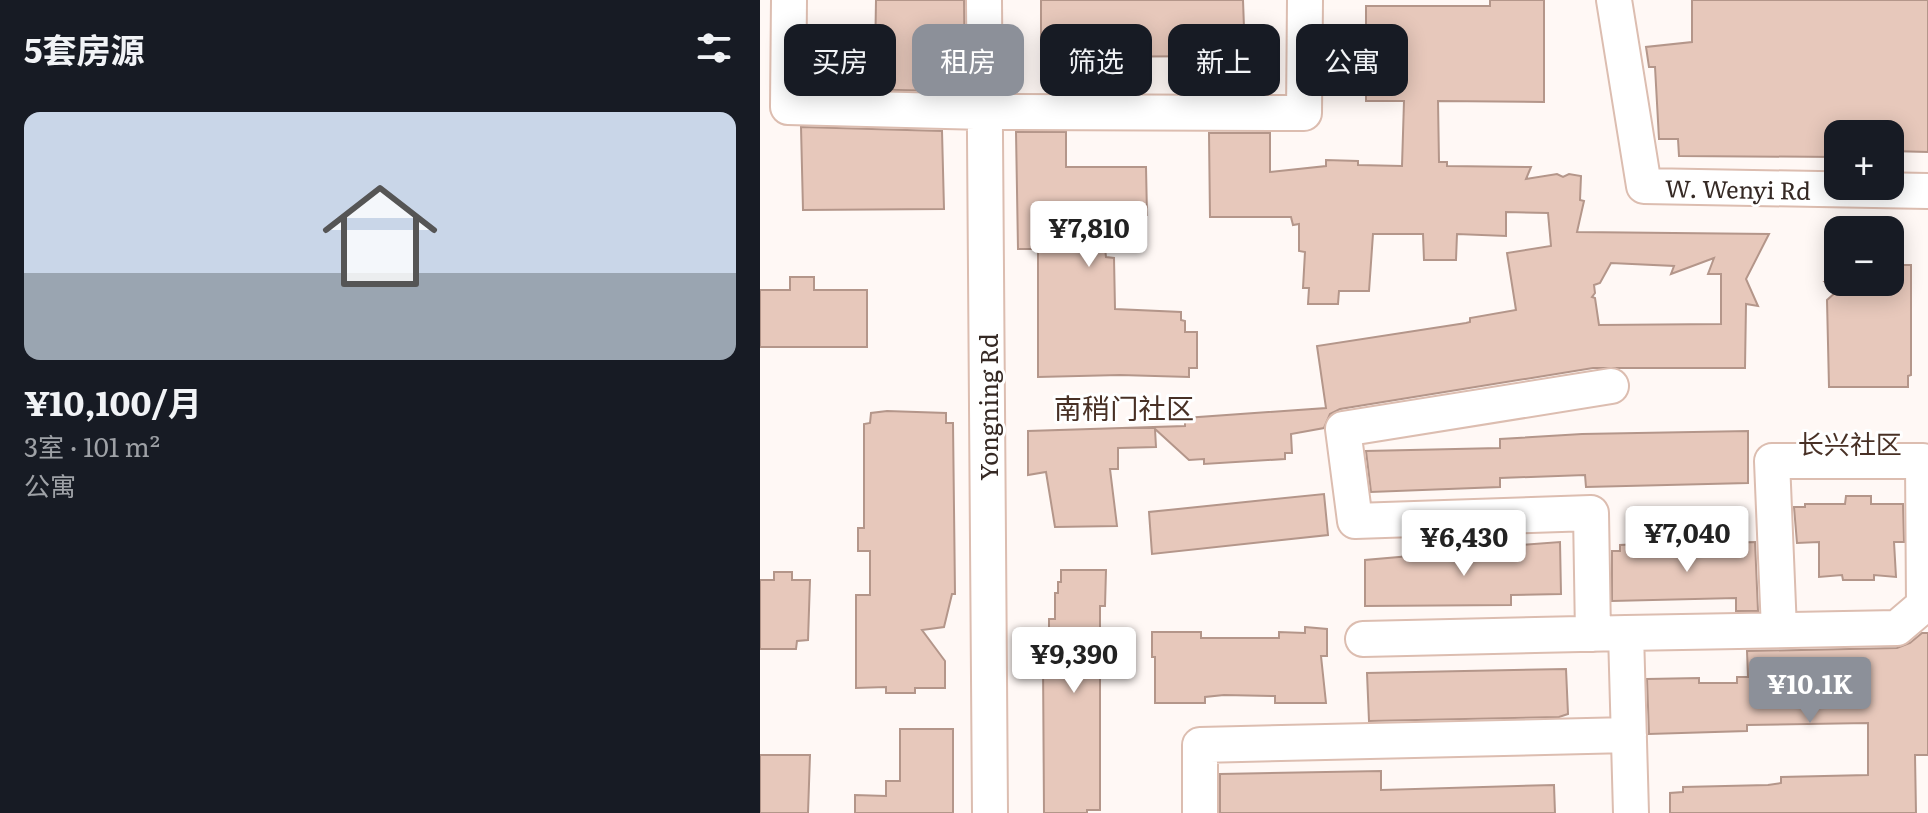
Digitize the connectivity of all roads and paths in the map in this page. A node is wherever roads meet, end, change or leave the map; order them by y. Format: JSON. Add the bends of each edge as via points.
{"nodes":[{"id":1,"x":789,"y":0,"type":"edge"},
{"id":2,"x":984,"y":0,"type":"edge"},
{"id":3,"x":1305,"y":0,"type":"edge"},
{"id":4,"x":1614,"y":0,"type":"edge"},
{"id":5,"x":985,"y":112,"type":"junction"},
{"id":6,"x":1928,"y":191,"type":"edge"},
{"id":7,"x":1611,"y":386,"type":"dead end"},
{"id":8,"x":1779,"y":630,"type":"junction"},
{"id":9,"x":1610,"y":634,"type":"junction"},
{"id":10,"x":1363,"y":639,"type":"dead end"},
{"id":11,"x":1629,"y":735,"type":"junction"},
{"id":12,"x":990,"y":813,"type":"edge"},
{"id":13,"x":1200,"y":813,"type":"edge"},
{"id":14,"x":1631,"y":813,"type":"edge"}],
"edges":[{"from":1,"to":5,"type":"street","via":[[788,107]]},
{"from":2,"to":5,"type":"street","name":"Yongning Rd"},
{"from":3,"to":5,"type":"street","via":[[1304,113]]},
{"from":4,"to":6,"type":"street","name":"W. Wenyi Rd","via":[[1644,186]]},
{"from":5,"to":12,"type":"street","name":"Yongning Rd"},
{"from":7,"to":9,"type":"street","via":[[1343,429],[1355,521],[1591,513]]},
{"from":8,"to":8,"type":"street","via":[[1897,628],[1924,605],[1923,461],[1772,461]]},
{"from":8,"to":9,"type":"street"},
{"from":9,"to":10,"type":"street"},
{"from":9,"to":11,"type":"street"},
{"from":11,"to":13,"type":"street","via":[[1200,745]]},
{"from":11,"to":14,"type":"street"}]}
